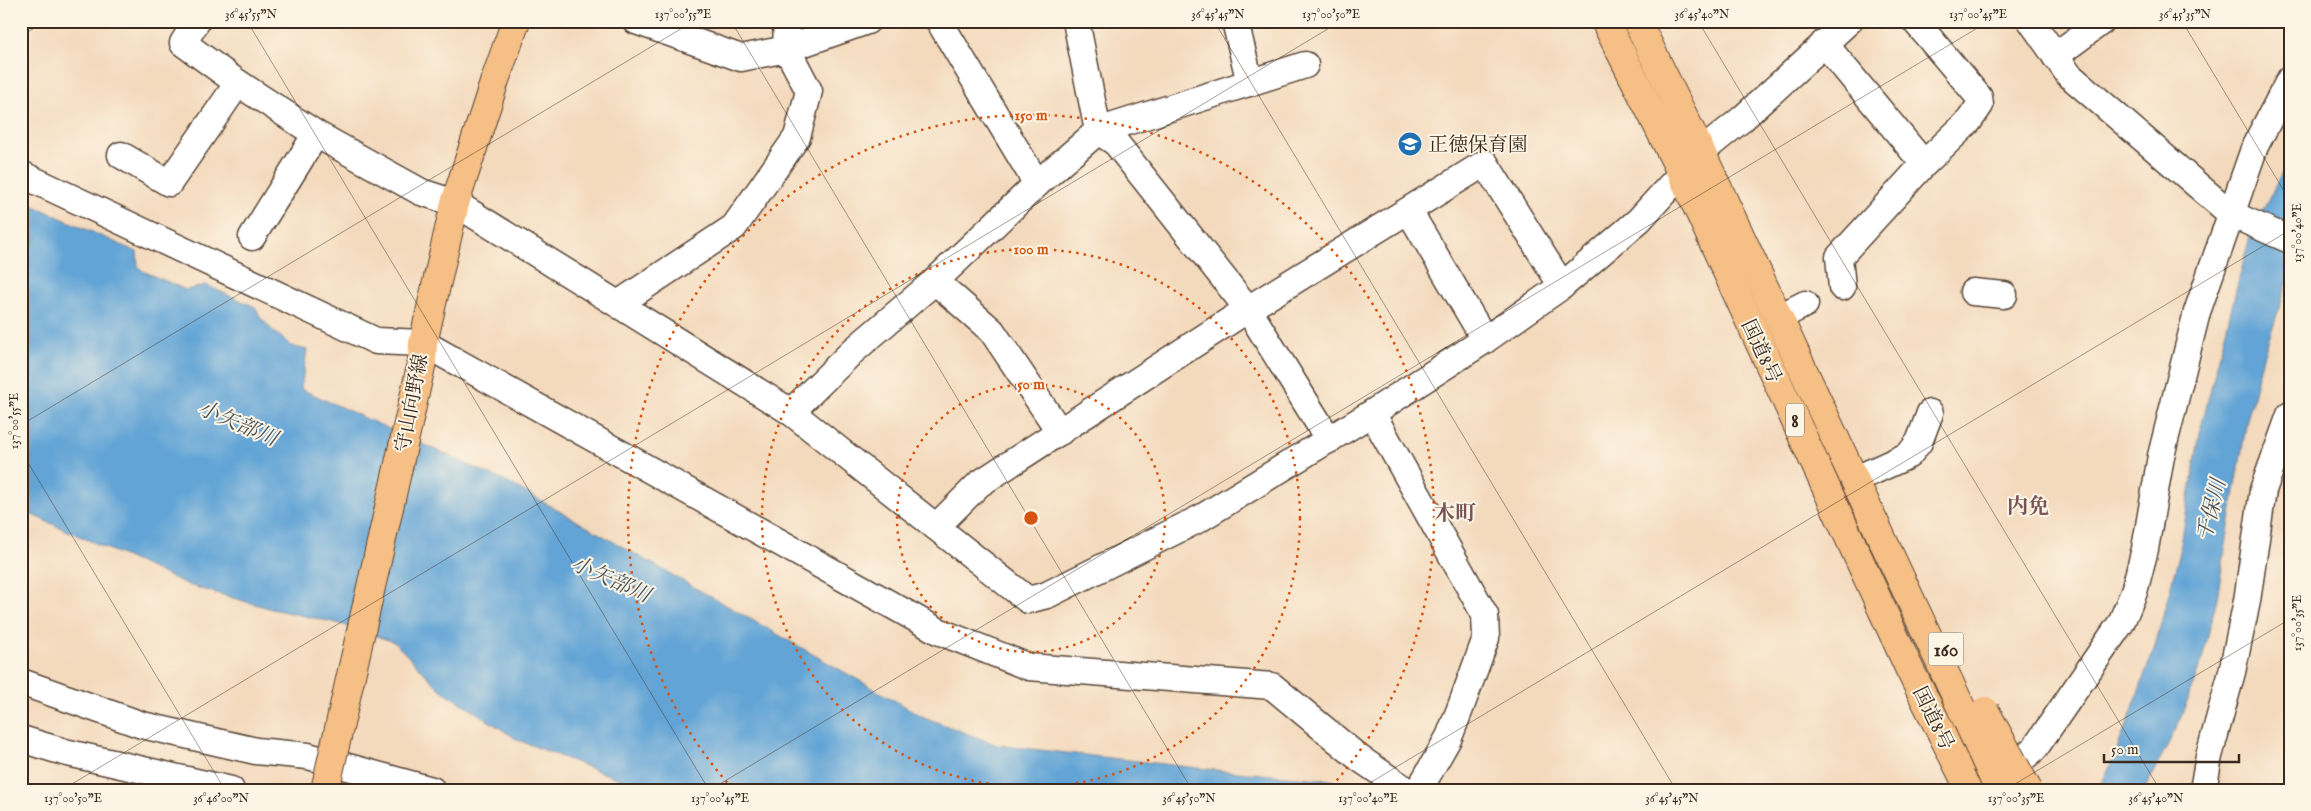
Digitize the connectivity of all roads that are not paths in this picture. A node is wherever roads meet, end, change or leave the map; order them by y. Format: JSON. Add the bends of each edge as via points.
{"nodes":[{"id":1,"x":197,"y":21,"type":"edge"},
{"id":2,"x":516,"y":21,"type":"edge"},
{"id":3,"x":636,"y":21,"type":"edge"},
{"id":4,"x":786,"y":21,"type":"edge"},
{"id":5,"x":867,"y":21,"type":"edge"},
{"id":6,"x":939,"y":21,"type":"edge"},
{"id":7,"x":1076,"y":21,"type":"edge"},
{"id":8,"x":1235,"y":21,"type":"edge"},
{"id":9,"x":1605,"y":21,"type":"edge"},
{"id":10,"x":1637,"y":21,"type":"edge"},
{"id":11,"x":1848,"y":21,"type":"edge"},
{"id":12,"x":1915,"y":21,"type":"edge"},
{"id":13,"x":2031,"y":21,"type":"edge"},
{"id":14,"x":2102,"y":21,"type":"edge"},
{"id":15,"x":1824,"y":44,"type":"junction"},
{"id":16,"x":787,"y":49,"type":"junction"},
{"id":17,"x":2055,"y":56,"type":"junction"},
{"id":18,"x":1305,"y":65,"type":"dead end"},
{"id":19,"x":2290,"y":79,"type":"edge"},
{"id":20,"x":238,"y":83,"type":"junction"},
{"id":21,"x":1250,"y":83,"type":"junction"},
{"id":22,"x":1098,"y":131,"type":"junction"},
{"id":23,"x":316,"y":134,"type":"junction"},
{"id":24,"x":1701,"y":152,"type":"junction"},
{"id":25,"x":1911,"y":154,"type":"junction"},
{"id":26,"x":121,"y":155,"type":"dead end"},
{"id":27,"x":1681,"y":172,"type":"junction"},
{"id":28,"x":21,"y":174,"type":"edge"},
{"id":29,"x":1037,"y":184,"type":"junction"},
{"id":30,"x":455,"y":203,"type":"junction"},
{"id":31,"x":1409,"y":211,"type":"junction"},
{"id":32,"x":2237,"y":216,"type":"junction"},
{"id":33,"x":252,"y":237,"type":"dead end"},
{"id":34,"x":2290,"y":240,"type":"edge"},
{"id":35,"x":935,"y":281,"type":"junction"},
{"id":36,"x":1562,"y":286,"type":"junction"},
{"id":37,"x":1842,"y":287,"type":"dead end"},
{"id":38,"x":1973,"y":292,"type":"dead end"},
{"id":39,"x":2004,"y":294,"type":"dead end"},
{"id":40,"x":618,"y":304,"type":"junction"},
{"id":41,"x":1805,"y":304,"type":"dead end"},
{"id":42,"x":1248,"y":309,"type":"junction"},
{"id":43,"x":1778,"y":318,"type":"junction"},
{"id":44,"x":1485,"y":340,"type":"junction"},
{"id":45,"x":423,"y":352,"type":"junction"},
{"id":46,"x":790,"y":412,"type":"junction"},
{"id":47,"x":1372,"y":413,"type":"junction"},
{"id":48,"x":1930,"y":413,"type":"dead end"},
{"id":49,"x":2290,"y":415,"type":"edge"},
{"id":50,"x":1060,"y":432,"type":"junction"},
{"id":51,"x":1329,"y":440,"type":"junction"},
{"id":52,"x":1854,"y":480,"type":"junction"},
{"id":53,"x":936,"y":527,"type":"junction"},
{"id":54,"x":1905,"y":588,"type":"joint"},
{"id":55,"x":21,"y":682,"type":"edge"},
{"id":56,"x":1976,"y":716,"type":"junction"},
{"id":57,"x":21,"y":722,"type":"edge"},
{"id":58,"x":21,"y":739,"type":"edge"},
{"id":59,"x":1949,"y":747,"type":"junction"},
{"id":60,"x":64,"y":752,"type":"junction"},
{"id":61,"x":231,"y":790,"type":"edge"},
{"id":62,"x":325,"y":790,"type":"edge"},
{"id":63,"x":432,"y":790,"type":"edge"},
{"id":64,"x":1406,"y":790,"type":"edge"},
{"id":65,"x":1419,"y":790,"type":"edge"},
{"id":66,"x":1961,"y":790,"type":"edge"},
{"id":67,"x":1970,"y":790,"type":"edge"},
{"id":68,"x":1985,"y":790,"type":"edge"},
{"id":69,"x":1999,"y":790,"type":"edge"},
{"id":70,"x":2028,"y":790,"type":"edge"},
{"id":71,"x":2203,"y":790,"type":"edge"}],
"edges":[{"from":1,"to":20,"type":"street","via":[[183,42]]},
{"from":2,"to":30,"type":"main road","name":"守山向野線"},
{"from":3,"to":16,"type":"street","via":[[741,58]]},
{"from":4,"to":16,"type":"street"},
{"from":5,"to":16,"type":"street"},
{"from":6,"to":29,"type":"street"},
{"from":7,"to":22,"type":"street"},
{"from":8,"to":21,"type":"street"},
{"from":9,"to":27,"type":"main road","name":"国道8号","number":"8"},
{"from":10,"to":24,"type":"main road","name":"国道8号","number":"8"},
{"from":11,"to":15,"type":"street"},
{"from":12,"to":25,"type":"street","via":[[1979,97],[1980,105],[1969,121]]},
{"from":13,"to":17,"type":"street"},
{"from":14,"to":17,"type":"street"},
{"from":15,"to":24,"type":"street"},
{"from":15,"to":25,"type":"street"},
{"from":16,"to":40,"type":"street","via":[[809,91],[796,137],[734,227]]},
{"from":17,"to":32,"type":"street","via":[[2104,114]]},
{"from":18,"to":21,"type":"street"},
{"from":19,"to":32,"type":"street","via":[[2255,146]]},
{"from":20,"to":23,"type":"street"},
{"from":20,"to":26,"type":"street","via":[[169,183]]},
{"from":21,"to":22,"type":"street"},
{"from":22,"to":29,"type":"street"},
{"from":22,"to":42,"type":"street","via":[[1116,143]]},
{"from":23,"to":30,"type":"street","via":[[421,192]]},
{"from":23,"to":33,"type":"street"},
{"from":24,"to":27,"type":"street"},
{"from":24,"to":43,"type":"main road","name":"国道8号","number":"8"},
{"from":25,"to":37,"type":"street","via":[[1839,257]]},
{"from":27,"to":36,"type":"street","via":[[1639,220]]},
{"from":27,"to":59,"type":"main road","name":"国道8号","number":"8","via":[[1909,668]]},
{"from":28,"to":45,"type":"street","via":[[376,341]]},
{"from":29,"to":35,"type":"street"},
{"from":30,"to":40,"type":"street"},
{"from":30,"to":45,"type":"main road","name":"守山向野線"},
{"from":31,"to":36,"type":"street","via":[[1485,163]]},
{"from":31,"to":42,"type":"street"},
{"from":31,"to":44,"type":"street"},
{"from":32,"to":34,"type":"street"},
{"from":32,"to":68,"type":"street","via":[[2197,312],[2161,456],[2145,549],[2134,592],[2121,624],[2035,748]]},
{"from":35,"to":46,"type":"street","via":[[853,351]]},
{"from":35,"to":50,"type":"street","via":[[992,331]]},
{"from":36,"to":44,"type":"street"},
{"from":38,"to":39,"type":"street"},
{"from":40,"to":46,"type":"street"},
{"from":41,"to":43,"type":"street"},
{"from":42,"to":50,"type":"street"},
{"from":42,"to":51,"type":"street"},
{"from":43,"to":52,"type":"main road","name":"国道8号","number":"8"},
{"from":44,"to":47,"type":"street"},
{"from":45,"to":62,"type":"main road","name":"守山向野線","bridge":true},
{"from":45,"to":64,"type":"street","via":[[938,631],[1029,667],[1272,686],[1359,758]]},
{"from":46,"to":53,"type":"street"},
{"from":47,"to":51,"type":"street"},
{"from":47,"to":65,"type":"street","via":[[1485,615],[1486,638],[1460,709],[1449,737]]},
{"from":48,"to":52,"type":"street","via":[[1919,442],[1909,455]]},
{"from":49,"to":71,"type":"street","via":[[2262,490],[2248,601]]},
{"from":50,"to":53,"type":"street","via":[[979,484]]},
{"from":51,"to":53,"type":"street","via":[[1201,518],[1046,595],[1028,600]]},
{"from":52,"to":54,"type":"main road","name":"国道8号","number":"8"},
{"from":54,"to":56,"type":"main road","number":"160"},
{"from":55,"to":63,"type":"street","via":[[142,726],[256,751],[308,756]]},
{"from":56,"to":69,"type":"main road","name":"国道8号","bridge":true},
{"from":56,"to":70,"type":"main road","number":"160","bridge":true},
{"from":57,"to":60,"type":"street","via":[[33,727]]},
{"from":58,"to":60,"type":"street"},
{"from":59,"to":66,"type":"main road"},
{"from":59,"to":67,"type":"main road","name":"国道8号","number":"8"},
{"from":60,"to":61,"type":"street"}]}
